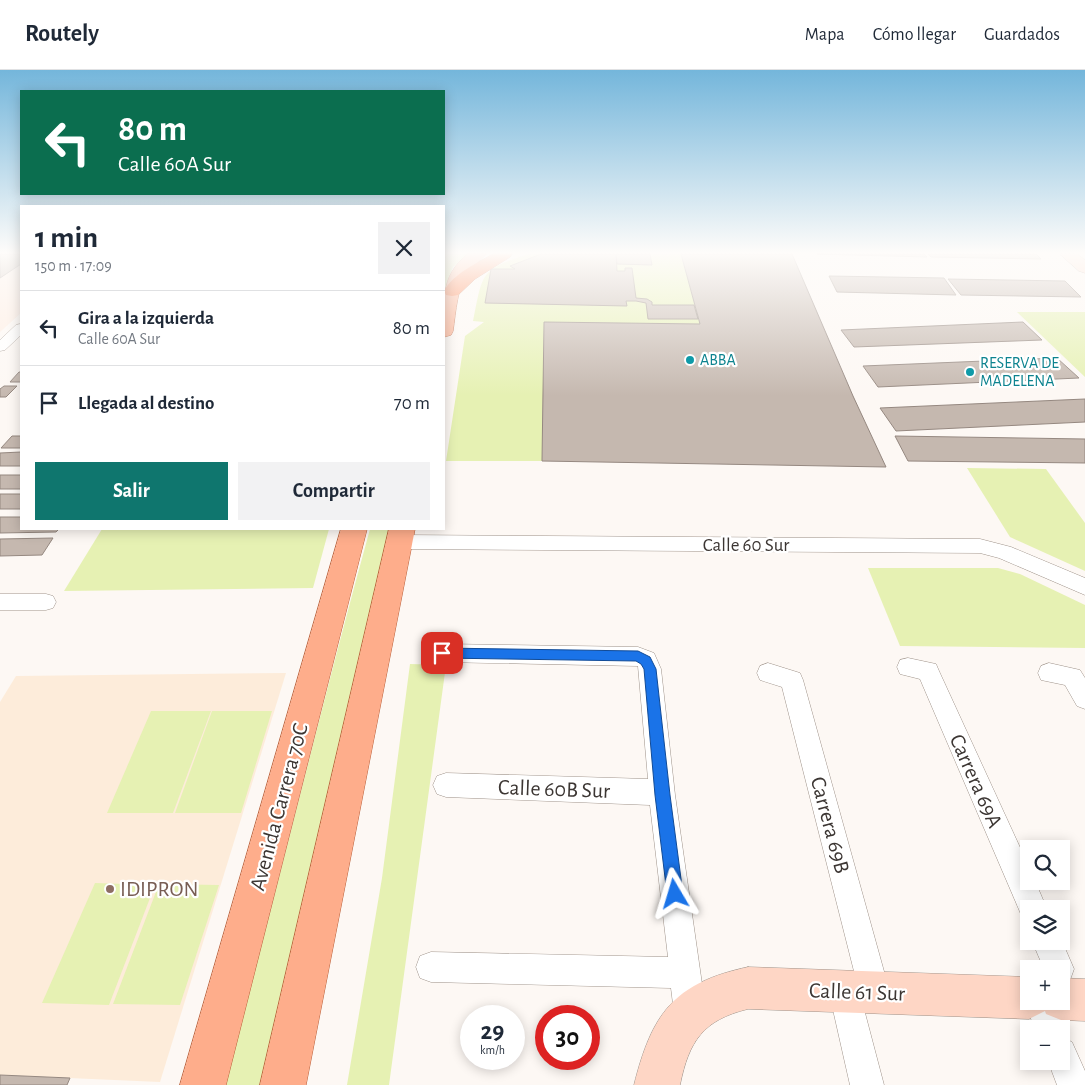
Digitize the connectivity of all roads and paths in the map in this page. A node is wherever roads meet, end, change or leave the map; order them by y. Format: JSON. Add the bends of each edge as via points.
{"nodes":[{"id":1,"x":450,"y":301,"type":"edge"},
{"id":2,"x":445,"y":326,"type":"edge"},
{"id":3,"x":20,"y":329,"type":"edge"},
{"id":4,"x":0,"y":347,"type":"edge"},
{"id":5,"x":354,"y":530,"type":"edge"},
{"id":6,"x":400,"y":536,"type":"edge"},
{"id":7,"x":1085,"y":587,"type":"edge"},
{"id":8,"x":0,"y":602,"type":"edge"},
{"id":9,"x":46,"y":602,"type":"dead end"},
{"id":10,"x":442,"y":653,"type":"dead end"},
{"id":11,"x":908,"y":667,"type":"dead end"},
{"id":12,"x":768,"y":673,"type":"dead end"},
{"id":13,"x":1049,"y":673,"type":"dead end"},
{"id":14,"x":1085,"y":699,"type":"edge"},
{"id":15,"x":446,"y":785,"type":"dead end"},
{"id":16,"x":662,"y":795,"type":"junction"},
{"id":17,"x":1029,"y":900,"type":"edge"},
{"id":18,"x":431,"y":967,"type":"dead end"},
{"id":19,"x":859,"y":992,"type":"junction"},
{"id":20,"x":688,"y":993,"type":"junction"},
{"id":21,"x":1020,"y":998,"type":"edge"},
{"id":22,"x":1068,"y":1070,"type":"edge"},
{"id":23,"x":203,"y":1085,"type":"edge"},
{"id":24,"x":283,"y":1085,"type":"edge"},
{"id":25,"x":657,"y":1085,"type":"edge"},
{"id":26,"x":867,"y":1085,"type":"edge"},
{"id":27,"x":1074,"y":1085,"type":"edge"}],
"edges":[{"from":1,"to":2,"type":"main road"},
{"from":3,"to":4,"type":"street"},
{"from":5,"to":23,"type":"main road","name":"Avenida Carrera 70C"},
{"from":6,"to":7,"type":"street","name":"Calle 60 Sur","via":[[980,546],[1004,552]]},
{"from":6,"to":24,"type":"main road"},
{"from":8,"to":9,"type":"street"},
{"from":10,"to":16,"type":"street","via":[[638,656],[646,660],[650,669]]},
{"from":11,"to":17,"type":"street","name":"Carrera 69A","via":[[928,671]]},
{"from":12,"to":19,"type":"street","name":"Carrera 69B","via":[[792,680]]},
{"from":13,"to":14,"type":"street","via":[[1072,677]]},
{"from":15,"to":16,"type":"street","name":"Calle 60B Sur","via":[[645,791]]},
{"from":16,"to":20,"type":"street"},
{"from":18,"to":20,"type":"street"},
{"from":19,"to":20,"type":"street","name":"Calle 61 Sur","via":[[748,988],[713,997]]},
{"from":19,"to":21,"type":"street","name":"Calle 61 Sur"},
{"from":19,"to":26,"type":"street","name":"Carrera 69B"},
{"from":20,"to":25,"type":"street","via":[[660,1067]]},
{"from":22,"to":27,"type":"street"}]}
